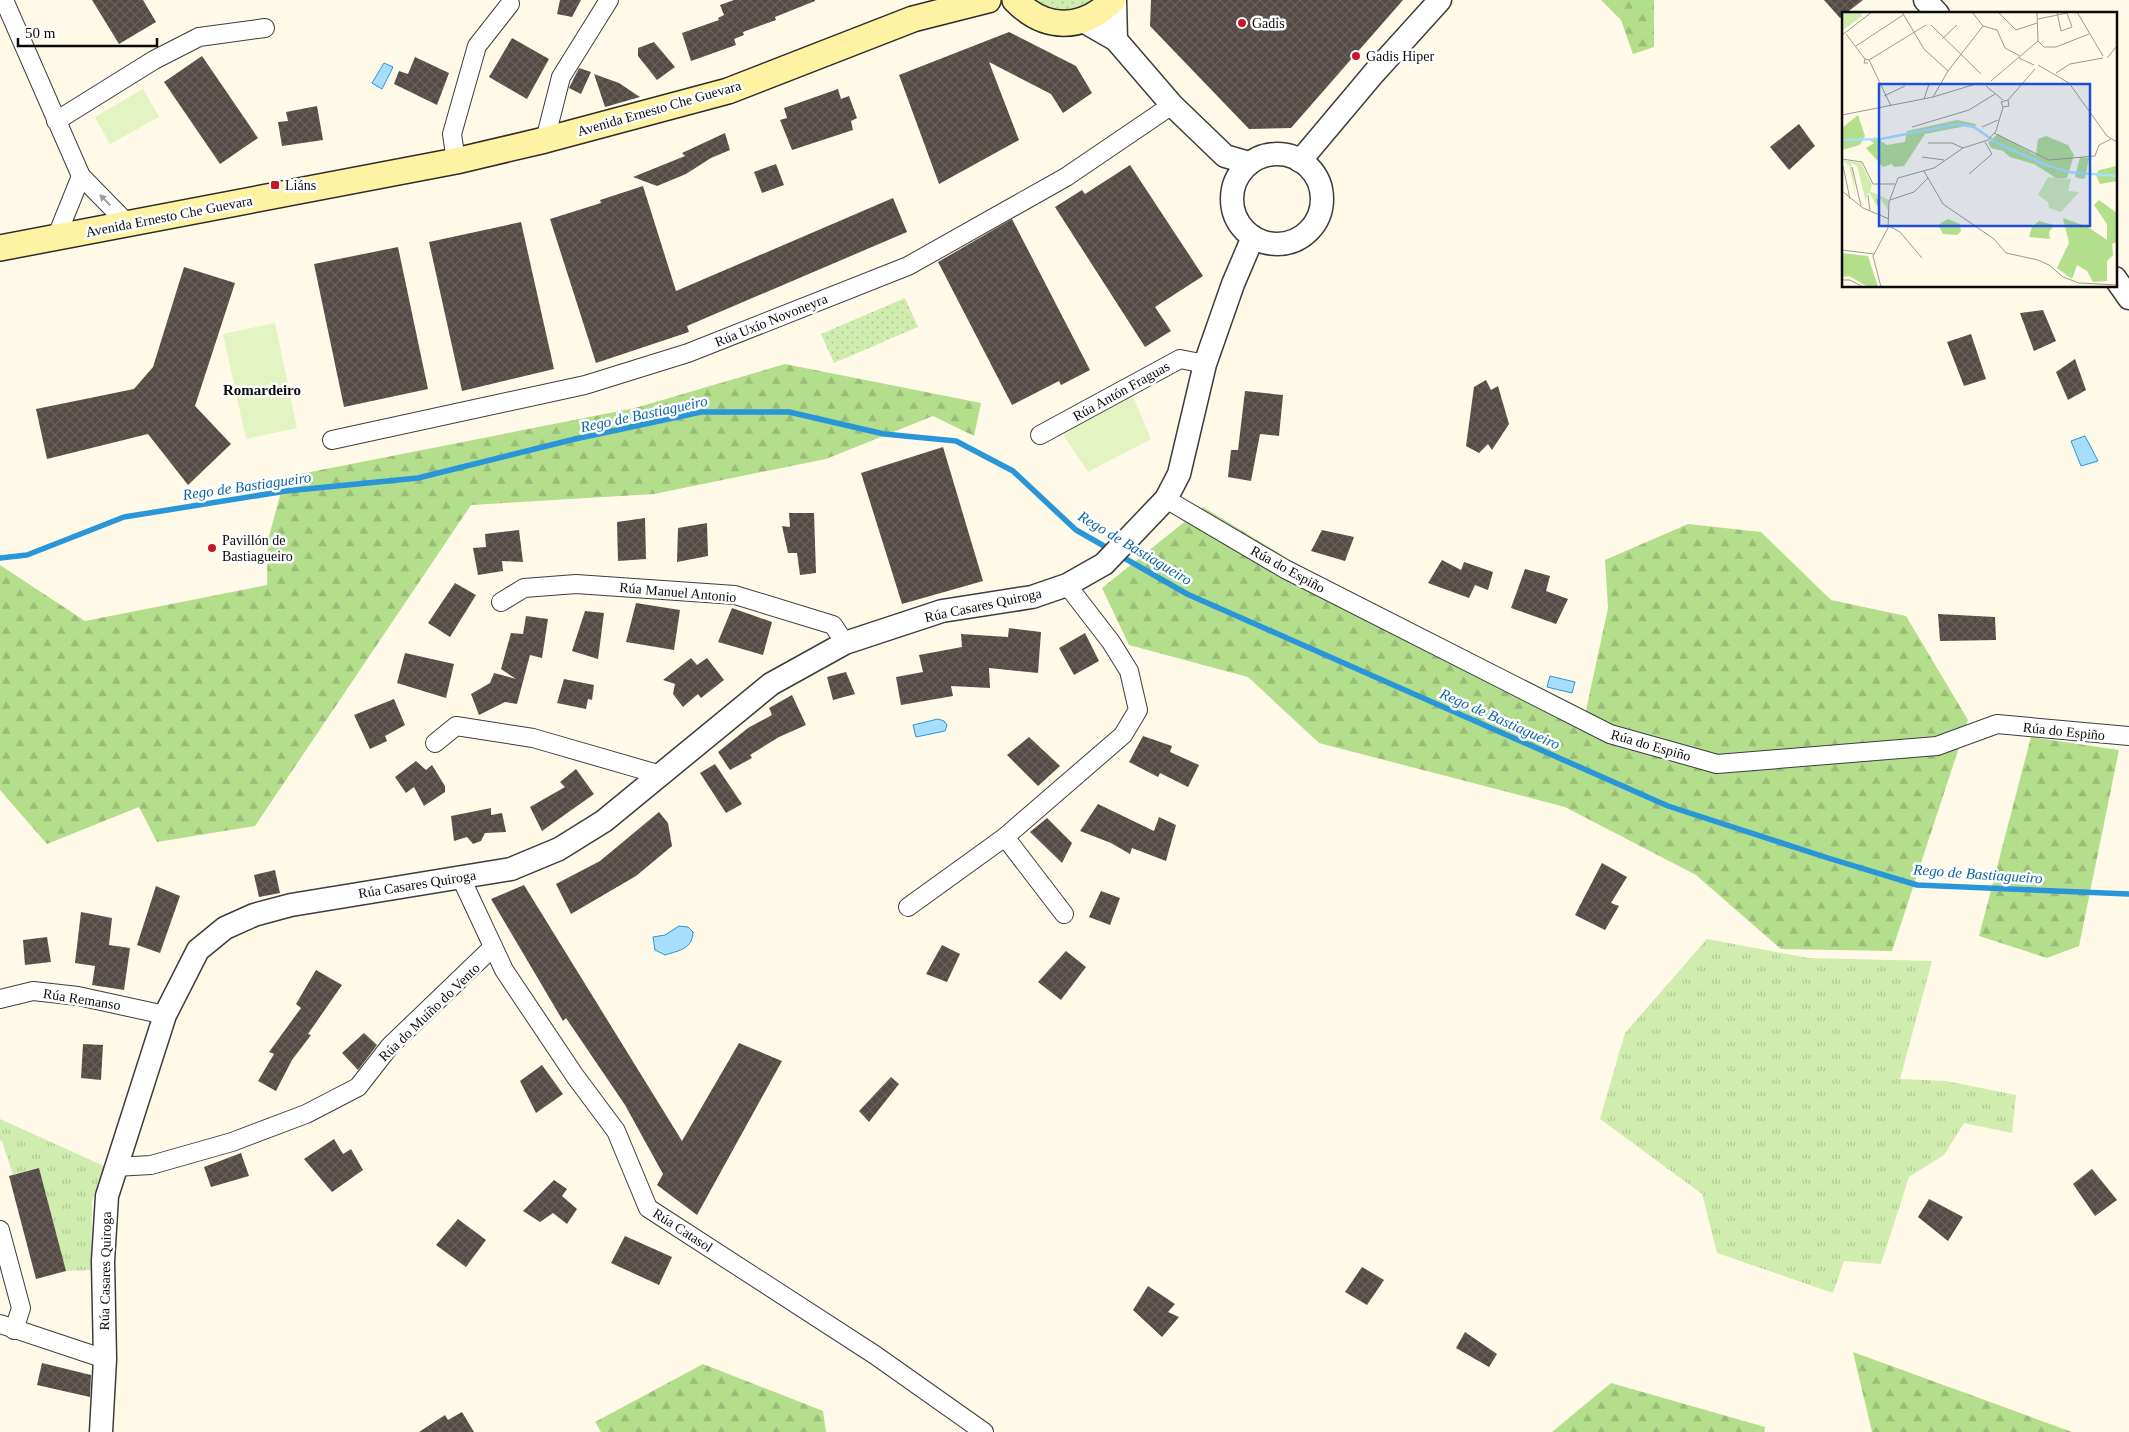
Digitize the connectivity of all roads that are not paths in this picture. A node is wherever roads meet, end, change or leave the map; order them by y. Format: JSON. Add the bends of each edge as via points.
{"nodes":[{"id":1,"x":4,"y":0,"type":"edge"},
{"id":2,"x":609,"y":0,"type":"edge"},
{"id":3,"x":944,"y":0,"type":"edge"},
{"id":4,"x":988,"y":0,"type":"edge"},
{"id":5,"x":1014,"y":0,"type":"edge"},
{"id":6,"x":1114,"y":0,"type":"edge"},
{"id":7,"x":1440,"y":0,"type":"edge"},
{"id":8,"x":1925,"y":0,"type":"edge"},
{"id":9,"x":510,"y":4,"type":"dead end"},
{"id":10,"x":1936,"y":12,"type":"edge"},
{"id":11,"x":913,"y":19,"type":"junction"},
{"id":12,"x":1083,"y":21,"type":"junction"},
{"id":13,"x":265,"y":28,"type":"dead end"},
{"id":14,"x":1116,"y":40,"type":"junction"},
{"id":15,"x":1172,"y":105,"type":"junction"},
{"id":16,"x":56,"y":121,"type":"junction"},
{"id":17,"x":545,"y":140,"type":"junction"},
{"id":18,"x":1225,"y":156,"type":"junction"},
{"id":19,"x":456,"y":160,"type":"junction"},
{"id":20,"x":1300,"y":161,"type":"junction"},
{"id":21,"x":1249,"y":163,"type":"junction"},
{"id":22,"x":81,"y":176,"type":"junction"},
{"id":23,"x":1234,"y":183,"type":"junction"},
{"id":24,"x":128,"y":224,"type":"junction"},
{"id":25,"x":1253,"y":237,"type":"junction"},
{"id":26,"x":56,"y":238,"type":"junction"},
{"id":27,"x":0,"y":248,"type":"edge"},
{"id":28,"x":2116,"y":279,"type":"edge"},
{"id":29,"x":2129,"y":298,"type":"edge"},
{"id":30,"x":1205,"y":364,"type":"junction"},
{"id":31,"x":1040,"y":435,"type":"dead end"},
{"id":32,"x":332,"y":440,"type":"dead end"},
{"id":33,"x":1166,"y":498,"type":"junction"},
{"id":34,"x":1067,"y":585,"type":"junction"},
{"id":35,"x":501,"y":602,"type":"dead end"},
{"id":36,"x":845,"y":643,"type":"junction"},
{"id":37,"x":2129,"y":736,"type":"edge"},
{"id":38,"x":435,"y":743,"type":"dead end"},
{"id":39,"x":661,"y":775,"type":"junction"},
{"id":40,"x":1005,"y":837,"type":"junction"},
{"id":41,"x":460,"y":878,"type":"junction"},
{"id":42,"x":908,"y":907,"type":"dead end"},
{"id":43,"x":1064,"y":914,"type":"dead end"},
{"id":44,"x":494,"y":947,"type":"junction"},
{"id":45,"x":0,"y":999,"type":"edge"},
{"id":46,"x":165,"y":1015,"type":"junction"},
{"id":47,"x":115,"y":1167,"type":"junction"},
{"id":48,"x":0,"y":1230,"type":"edge"},
{"id":49,"x":7,"y":1327,"type":"edge"},
{"id":50,"x":105,"y":1359,"type":"junction"},
{"id":51,"x":102,"y":1432,"type":"edge"},
{"id":52,"x":984,"y":1432,"type":"edge"}],
"edges":[{"from":1,"to":16,"type":"street"},
{"from":2,"to":17,"type":"street","via":[[560,77]]},
{"from":3,"to":11,"type":"main road","name":"Avenida Ernesto Che Guevara"},
{"from":4,"to":11,"type":"main road","name":"Avenida Ernesto Che Guevara"},
{"from":5,"to":12,"type":"main road","via":[[1026,12],[1044,21],[1064,24]]},
{"from":6,"to":12,"type":"main road","via":[[1101,12]]},
{"from":6,"to":14,"type":"street"},
{"from":7,"to":20,"type":"street"},
{"from":8,"to":10,"type":"street"},
{"from":9,"to":19,"type":"street","via":[[477,46],[452,134]]},
{"from":11,"to":17,"type":"main road","name":"Avenida Ernesto Che Guevara","via":[[728,91]]},
{"from":12,"to":14,"type":"street"},
{"from":13,"to":16,"type":"street","via":[[199,37],[154,60]]},
{"from":14,"to":15,"type":"street"},
{"from":15,"to":18,"type":"street"},
{"from":15,"to":32,"type":"street","name":"Rúa Uxío Novoneyra","via":[[1066,177],[908,266],[688,353],[585,384]]},
{"from":16,"to":22,"type":"street"},
{"from":17,"to":19,"type":"main road","name":"Avenida Ernesto Che Guevara"},
{"from":18,"to":21,"type":"street"},
{"from":18,"to":23,"type":"street"},
{"from":19,"to":24,"type":"main road","name":"Avenida Ernesto Che Guevara"},
{"from":20,"to":21,"type":"street","via":[[1288,155],[1275,154]]},
{"from":20,"to":25,"type":"street","via":[[1311,170],[1322,196],[1315,222],[1306,233],[1287,242],[1266,243]]},
{"from":21,"to":23,"type":"street"},
{"from":24,"to":22,"type":"street","one_way":true},
{"from":22,"to":26,"type":"street"},
{"from":23,"to":25,"type":"street","via":[[1234,213]]},
{"from":24,"to":26,"type":"main road","name":"Avenida Ernesto Che Guevara"},
{"from":25,"to":30,"type":"street","name":"Rúa Casares Quiroga"},
{"from":26,"to":27,"type":"main road","name":"Avenida Ernesto Che Guevara"},
{"from":28,"to":29,"type":"street"},
{"from":30,"to":31,"type":"street","name":"Rúa Antón Fraguas","via":[[1180,359]]},
{"from":30,"to":33,"type":"street","name":"Rúa Casares Quiroga","via":[[1180,474]]},
{"from":33,"to":34,"type":"street","name":"Rúa Casares Quiroga","via":[[1104,564]]},
{"from":33,"to":37,"type":"street","name":"Rúa do Espiño","via":[[1285,569],[1610,734],[1718,764],[1937,746],[1997,724]]},
{"from":34,"to":36,"type":"street","name":"Rúa Casares Quiroga","via":[[1032,598],[942,611]]},
{"from":34,"to":40,"type":"street","via":[[1130,671],[1138,710],[1123,735]]},
{"from":35,"to":36,"type":"street","name":"Rúa Manuel Antonio","via":[[524,588],[576,584],[735,595],[833,625]]},
{"from":36,"to":39,"type":"street","name":"Rúa Casares Quiroga","via":[[771,684]]},
{"from":38,"to":39,"type":"street","via":[[456,726],[533,738]]},
{"from":39,"to":41,"type":"street","name":"Rúa Casares Quiroga","via":[[604,822],[559,849],[511,869]]},
{"from":40,"to":42,"type":"street"},
{"from":40,"to":43,"type":"street"},
{"from":41,"to":44,"type":"street","name":"Rúa Catasol"},
{"from":41,"to":46,"type":"street","name":"Rúa Casares Quiroga","via":[[291,905],[254,915],[225,928],[198,950]]},
{"from":44,"to":47,"type":"street","name":"Rúa do Muíño do Vento","via":[[390,1046],[358,1087],[306,1114],[232,1142],[151,1165]]},
{"from":44,"to":52,"type":"street","name":"Rúa Catasol","via":[[504,970],[616,1130],[648,1208],[875,1355]]},
{"from":45,"to":46,"type":"street","name":"Rúa Remanso","via":[[33,991],[78,996]]},
{"from":46,"to":47,"type":"street","name":"Rúa Casares Quiroga"},
{"from":47,"to":50,"type":"street","name":"Rúa Casares Quiroga","via":[[107,1196],[103,1261]]},
{"from":48,"to":49,"type":"street","via":[[21,1308]]},
{"from":49,"to":50,"type":"street"},
{"from":50,"to":51,"type":"street","name":"Rúa Casares Quiroga"}]}
